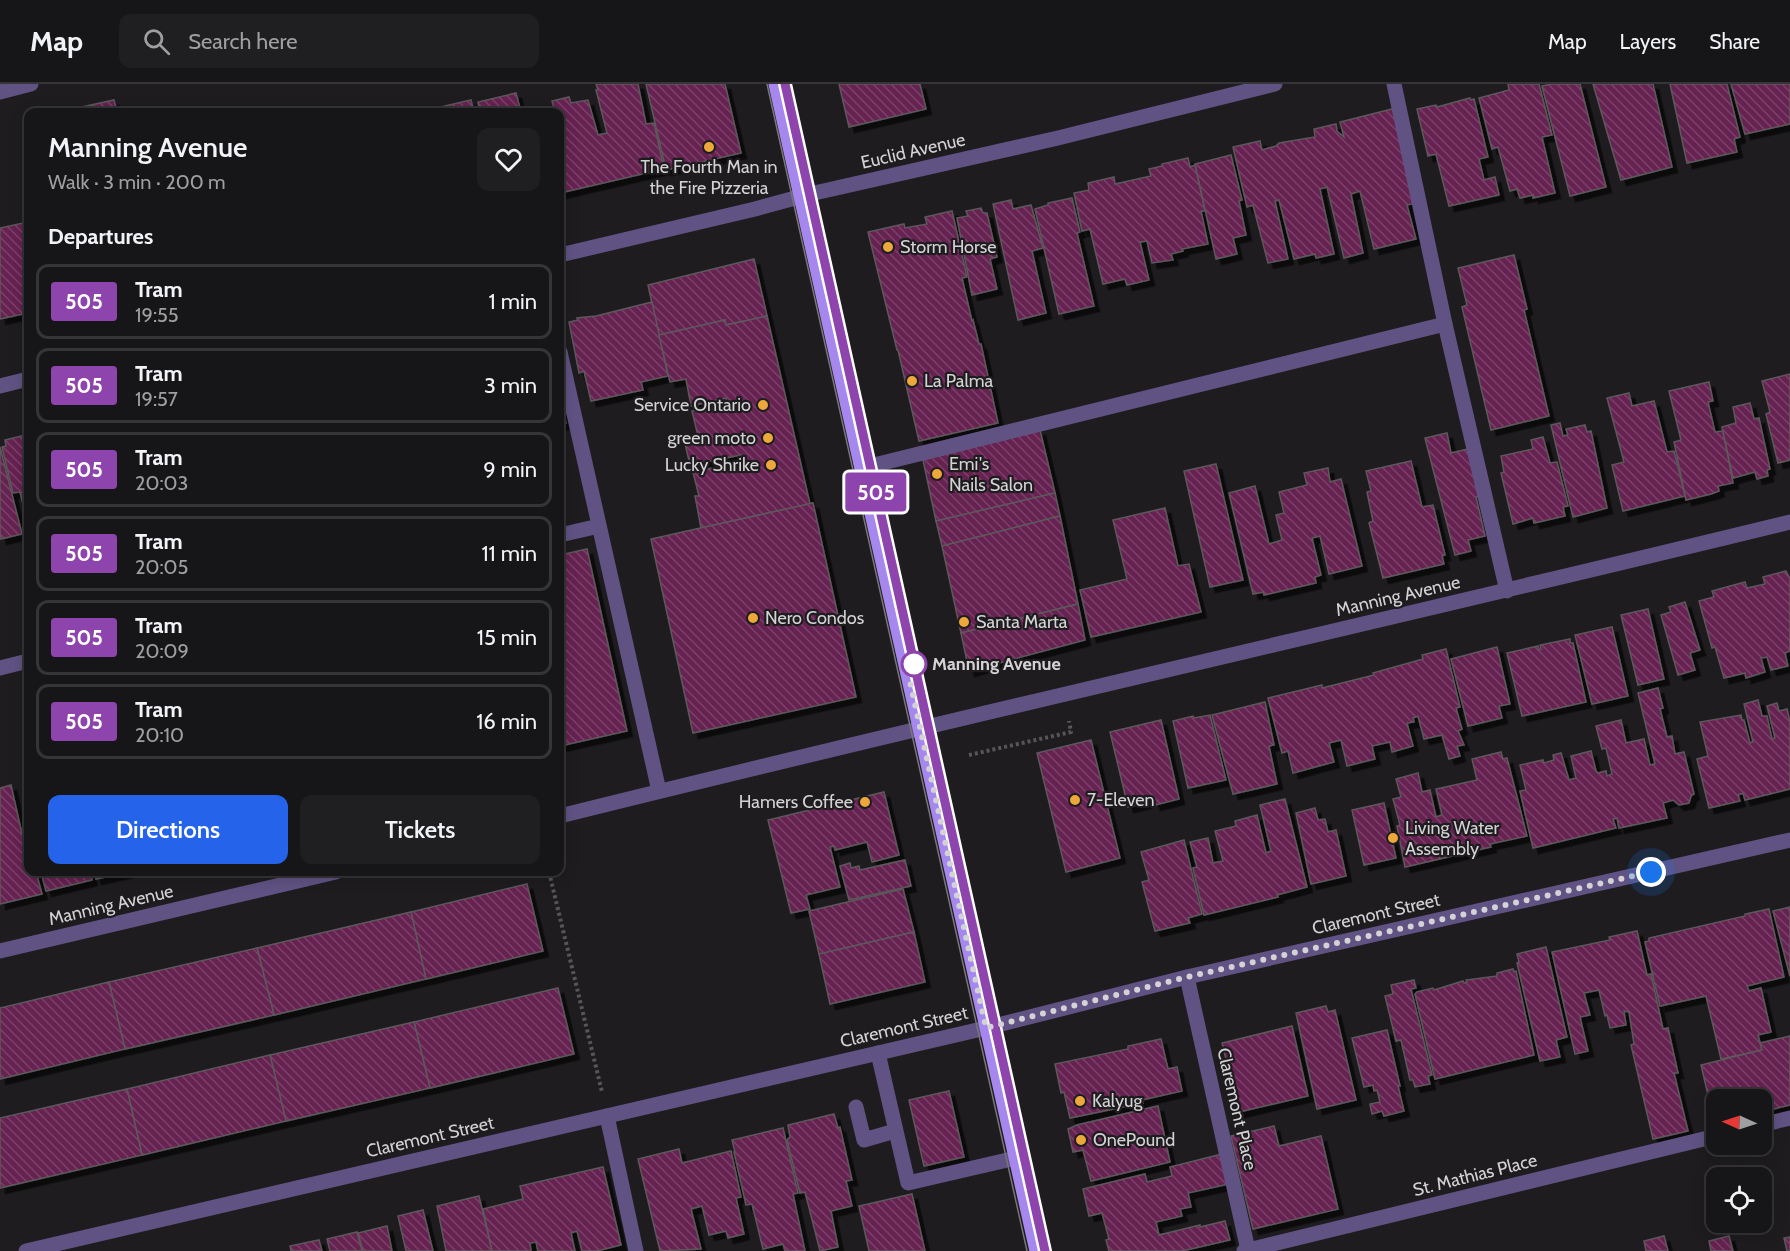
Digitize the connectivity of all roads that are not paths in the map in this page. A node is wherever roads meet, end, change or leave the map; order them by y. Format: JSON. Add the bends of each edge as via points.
{"nodes":[{"id":1,"x":31,"y":84,"type":"edge"},
{"id":2,"x":776,"y":84,"type":"edge"},
{"id":3,"x":1275,"y":84,"type":"edge"},
{"id":4,"x":1394,"y":84,"type":"edge"},
{"id":5,"x":0,"y":92,"type":"edge"},
{"id":6,"x":802,"y":196,"type":"junction"},
{"id":7,"x":564,"y":254,"type":"edge"},
{"id":8,"x":1445,"y":324,"type":"junction"},
{"id":9,"x":564,"y":370,"type":"edge"},
{"id":10,"x":24,"y":380,"type":"edge"},
{"id":11,"x":0,"y":386,"type":"edge"},
{"id":12,"x":861,"y":468,"type":"junction"},
{"id":13,"x":1790,"y":522,"type":"edge"},
{"id":14,"x":599,"y":526,"type":"junction"},
{"id":15,"x":564,"y":534,"type":"edge"},
{"id":16,"x":1507,"y":591,"type":"junction"},
{"id":17,"x":24,"y":663,"type":"edge"},
{"id":18,"x":0,"y":668,"type":"edge"},
{"id":19,"x":920,"y":728,"type":"junction"},
{"id":20,"x":658,"y":791,"type":"junction"},
{"id":21,"x":564,"y":815,"type":"edge"},
{"id":22,"x":1790,"y":840,"type":"edge"},
{"id":23,"x":319,"y":876,"type":"edge"},
{"id":24,"x":0,"y":951,"type":"edge"},
{"id":25,"x":1187,"y":977,"type":"junction"},
{"id":26,"x":986,"y":1028,"type":"junction"},
{"id":27,"x":878,"y":1053,"type":"junction"},
{"id":28,"x":856,"y":1107,"type":"dead end"},
{"id":29,"x":607,"y":1116,"type":"junction"},
{"id":30,"x":1790,"y":1118,"type":"edge"},
{"id":31,"x":1772,"y":1122,"type":"edge"},
{"id":32,"x":895,"y":1131,"type":"junction"},
{"id":33,"x":1706,"y":1138,"type":"edge"},
{"id":34,"x":1016,"y":1158,"type":"junction"},
{"id":35,"x":53,"y":1248,"type":"edge"},
{"id":36,"x":26,"y":1251,"type":"edge"},
{"id":37,"x":636,"y":1251,"type":"edge"},
{"id":38,"x":1036,"y":1251,"type":"edge"},
{"id":39,"x":1246,"y":1251,"type":"edge"}],
"edges":[{"from":1,"to":5,"type":"street"},
{"from":2,"to":6,"type":"main road"},
{"from":3,"to":6,"type":"street","name":"Euclid Avenue"},
{"from":4,"to":8,"type":"street"},
{"from":6,"to":7,"type":"street","name":"Euclid Avenue"},
{"from":6,"to":12,"type":"main road"},
{"from":8,"to":12,"type":"street"},
{"from":8,"to":16,"type":"street"},
{"from":9,"to":14,"type":"street"},
{"from":10,"to":11,"type":"street"},
{"from":12,"to":19,"type":"main road"},
{"from":13,"to":16,"type":"street","name":"Manning Avenue"},
{"from":14,"to":15,"type":"street"},
{"from":14,"to":20,"type":"street"},
{"from":16,"to":19,"type":"street","name":"Manning Avenue"},
{"from":17,"to":18,"type":"street"},
{"from":19,"to":20,"type":"street","name":"Manning Avenue"},
{"from":19,"to":26,"type":"main road"},
{"from":20,"to":21,"type":"street","name":"Manning Avenue"},
{"from":22,"to":25,"type":"street","name":"Claremont Street"},
{"from":23,"to":24,"type":"street","name":"Manning Avenue"},
{"from":25,"to":26,"type":"street","name":"Claremont Street"},
{"from":25,"to":39,"type":"street","name":"Claremont Place"},
{"from":26,"to":27,"type":"street","name":"Claremont Street"},
{"from":26,"to":34,"type":"main road"},
{"from":27,"to":29,"type":"street","name":"Claremont Street"},
{"from":27,"to":32,"type":"street"},
{"from":28,"to":32,"type":"street","via":[[864,1140]]},
{"from":29,"to":35,"type":"street","name":"Claremont Street"},
{"from":29,"to":37,"type":"street"},
{"from":30,"to":31,"type":"street"},
{"from":32,"to":34,"type":"street","via":[[908,1183]]},
{"from":33,"to":39,"type":"street","name":"St. Mathias Place"},
{"from":34,"to":38,"type":"main road"},
{"from":35,"to":36,"type":"street","name":"Claremont Street"}]}
